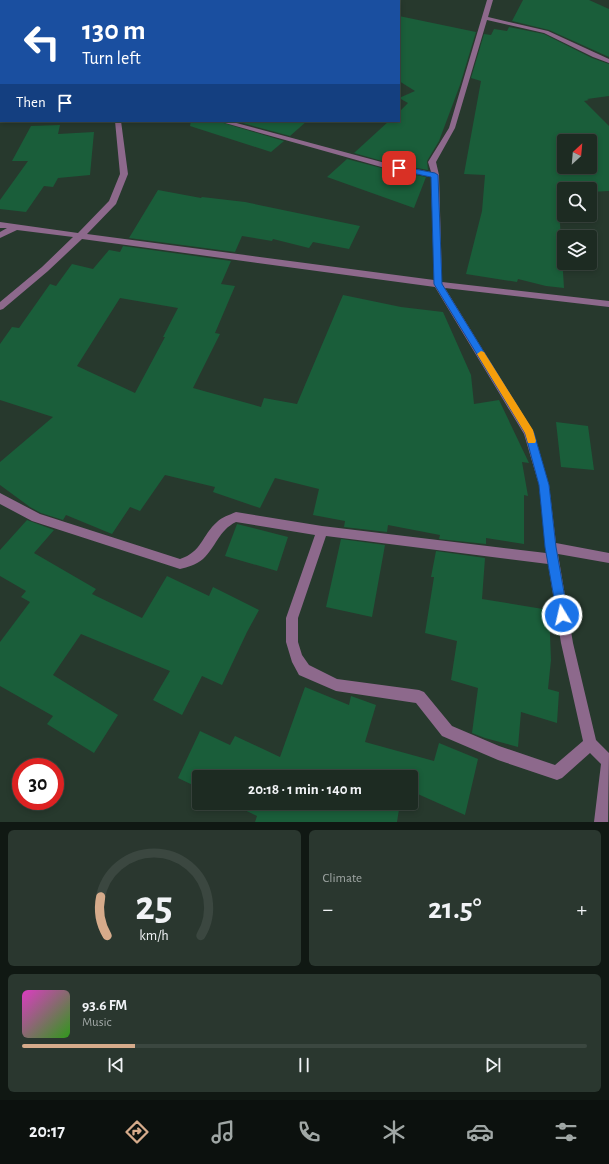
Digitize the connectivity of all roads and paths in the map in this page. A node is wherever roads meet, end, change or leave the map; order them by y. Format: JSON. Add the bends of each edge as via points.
{"nodes":[{"id":1,"x":490,"y":0,"type":"edge"},
{"id":2,"x":484,"y":18,"type":"junction"},
{"id":3,"x":609,"y":60,"type":"edge"},
{"id":4,"x":118,"y":122,"type":"edge"},
{"id":5,"x":225,"y":122,"type":"edge"},
{"id":6,"x":435,"y":175,"type":"junction"},
{"id":7,"x":0,"y":225,"type":"edge"},
{"id":8,"x":16,"y":227,"type":"junction"},
{"id":9,"x":0,"y":235,"type":"edge"},
{"id":10,"x":78,"y":236,"type":"junction"},
{"id":11,"x":438,"y":284,"type":"junction"},
{"id":12,"x":609,"y":304,"type":"edge"},
{"id":13,"x":0,"y":307,"type":"edge"},
{"id":14,"x":0,"y":498,"type":"edge"},
{"id":15,"x":322,"y":531,"type":"junction"},
{"id":16,"x":551,"y":547,"type":"junction"},
{"id":17,"x":553,"y":558,"type":"junction"},
{"id":18,"x":609,"y":558,"type":"edge"},
{"id":19,"x":590,"y":744,"type":"junction"},
{"id":20,"x":608,"y":761,"type":"edge"},
{"id":21,"x":601,"y":822,"type":"edge"}],
"edges":[{"from":1,"to":2,"type":"street"},
{"from":2,"to":3,"type":"street","via":[[546,32],[594,56]]},
{"from":2,"to":6,"type":"street","via":[[452,128],[432,162]]},
{"from":4,"to":10,"type":"street","via":[[124,174],[121,185],[113,202],[102,216]]},
{"from":5,"to":6,"type":"street","via":[[388,166]]},
{"from":6,"to":11,"type":"street"},
{"from":7,"to":8,"type":"street"},
{"from":8,"to":9,"type":"street"},
{"from":8,"to":10,"type":"street"},
{"from":10,"to":11,"type":"street"},
{"from":10,"to":13,"type":"street","via":[[45,269]]},
{"from":11,"to":12,"type":"street"},
{"from":11,"to":16,"type":"street","via":[[529,433],[544,485]]},
{"from":14,"to":15,"type":"street","via":[[36,518],[180,564],[191,561],[201,553],[217,528],[236,516]]},
{"from":15,"to":17,"type":"street"},
{"from":15,"to":19,"type":"street","via":[[292,618],[292,642],[296,658],[304,670],[336,685],[419,696],[447,731],[557,774]]},
{"from":16,"to":17,"type":"street"},
{"from":16,"to":18,"type":"street"},
{"from":17,"to":19,"type":"street","via":[[567,643]]},
{"from":19,"to":20,"type":"street"},
{"from":20,"to":21,"type":"street"}]}
